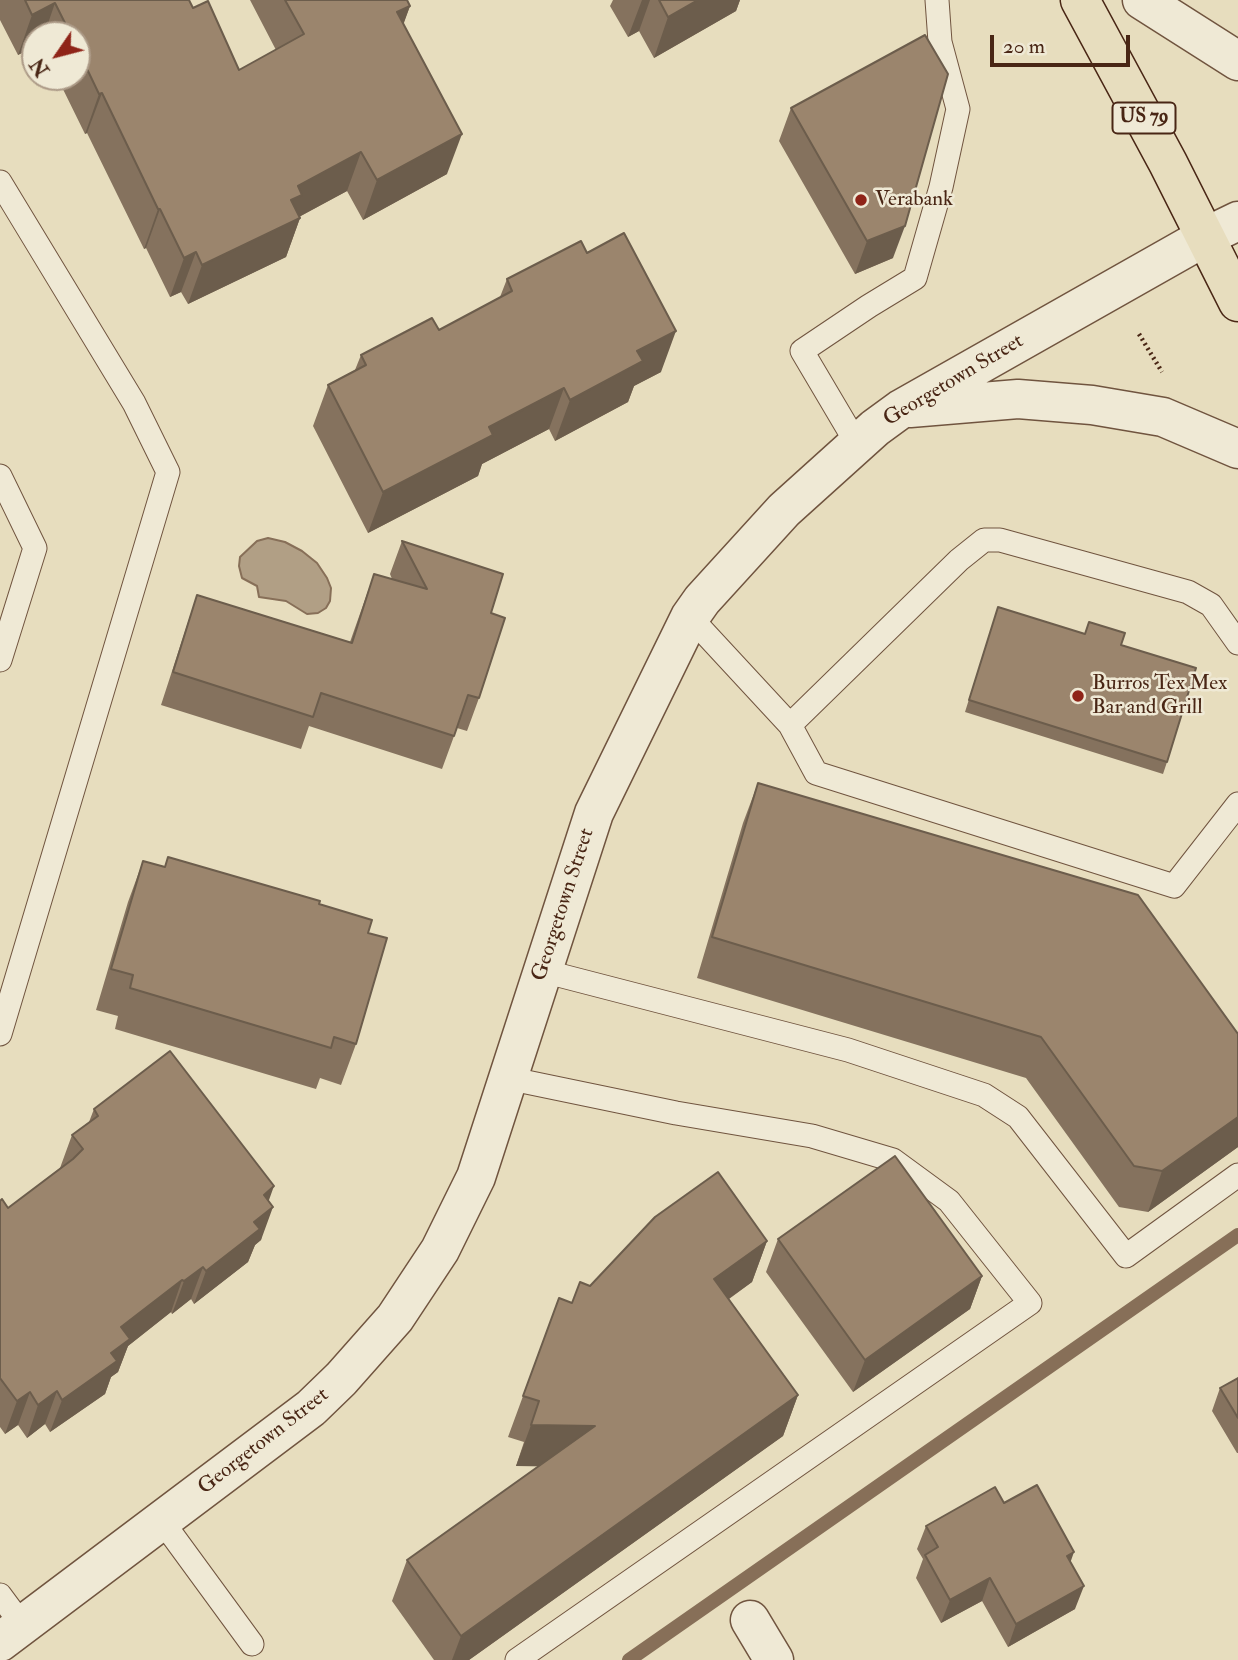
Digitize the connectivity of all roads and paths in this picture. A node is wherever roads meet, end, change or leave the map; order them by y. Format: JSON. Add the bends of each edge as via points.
{"nodes":[{"id":1,"x":937,"y":0,"type":"edge"},
{"id":2,"x":1080,"y":0,"type":"edge"},
{"id":3,"x":1142,"y":0,"type":"edge"},
{"id":4,"x":1238,"y":61,"type":"edge"},
{"id":5,"x":0,"y":182,"type":"edge"},
{"id":6,"x":1221,"y":229,"type":"edge"},
{"id":7,"x":1238,"y":302,"type":"edge"},
{"id":8,"x":1139,"y":334,"type":"dead end"},
{"id":9,"x":1157,"y":382,"type":"dead end"},
{"id":10,"x":901,"y":409,"type":"junction"},
{"id":11,"x":857,"y":444,"type":"junction"},
{"id":12,"x":1238,"y":449,"type":"edge"},
{"id":13,"x":0,"y":476,"type":"edge"},
{"id":14,"x":690,"y":617,"type":"junction"},
{"id":15,"x":1238,"y":643,"type":"edge"},
{"id":16,"x":0,"y":660,"type":"edge"},
{"id":17,"x":790,"y":725,"type":"junction"},
{"id":18,"x":1238,"y":804,"type":"edge"},
{"id":19,"x":543,"y":971,"type":"junction"},
{"id":20,"x":0,"y":1034,"type":"edge"},
{"id":21,"x":508,"y":1078,"type":"junction"},
{"id":22,"x":1238,"y":1175,"type":"edge"},
{"id":23,"x":162,"y":1521,"type":"junction"},
{"id":24,"x":0,"y":1595,"type":"edge"},
{"id":25,"x":750,"y":1620,"type":"dead end"},
{"id":26,"x":12,"y":1634,"type":"edge"},
{"id":27,"x":252,"y":1644,"type":"dead end"},
{"id":28,"x":517,"y":1660,"type":"edge"},
{"id":29,"x":774,"y":1660,"type":"edge"}],
"edges":[{"from":1,"to":11,"type":"lane","via":[[940,41],[958,109],[915,278],[802,351]]},
{"from":2,"to":6,"type":"highway","number":"US 79","via":[[1168,163]]},
{"from":3,"to":4,"type":"street"},
{"from":5,"to":20,"type":"lane","via":[[134,403],[168,472]]},
{"from":6,"to":7,"type":"highway","number":"US 79"},
{"from":6,"to":10,"type":"street","name":"Georgetown Street"},
{"from":8,"to":9,"type":"path","via":[[1162,370]]},
{"from":10,"to":11,"type":"street","name":"Georgetown Street"},
{"from":10,"to":12,"type":"street","via":[[1018,400],[1092,404],[1163,417]]},
{"from":11,"to":14,"type":"street","name":"Georgetown Street","via":[[784,510]]},
{"from":13,"to":16,"type":"lane","via":[[35,548]]},
{"from":14,"to":17,"type":"lane"},
{"from":14,"to":19,"type":"street","name":"Georgetown Street","via":[[594,813]]},
{"from":15,"to":17,"type":"lane","via":[[1211,605],[1188,592],[1000,540],[984,540]]},
{"from":17,"to":18,"type":"lane","via":[[816,773],[1174,886]]},
{"from":19,"to":21,"type":"street","name":"Georgetown Street"},
{"from":19,"to":22,"type":"lane","via":[[848,1051],[984,1095],[1018,1117],[1126,1256]]},
{"from":21,"to":23,"type":"street","name":"Georgetown Street","via":[[476,1177],[440,1250],[396,1318],[311,1408]]},
{"from":21,"to":28,"type":"lane","via":[[812,1136],[893,1160],[949,1201],[1030,1303]]},
{"from":23,"to":26,"type":"street","name":"Georgetown Street"},
{"from":23,"to":27,"type":"lane"},
{"from":24,"to":26,"type":"lane"},
{"from":25,"to":29,"type":"street"}]}
